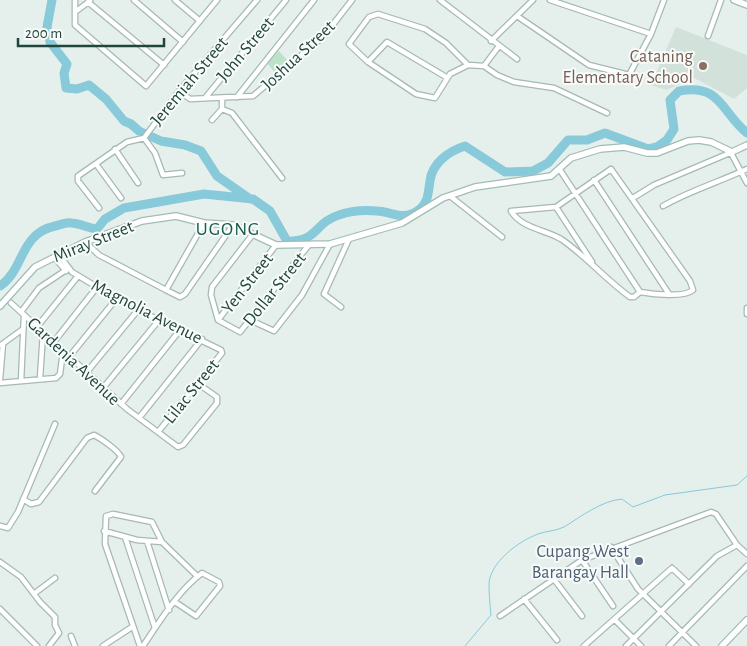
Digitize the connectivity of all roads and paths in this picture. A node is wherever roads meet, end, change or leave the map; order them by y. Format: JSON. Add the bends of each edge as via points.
{"nodes":[{"id":1,"x":75,"y":0,"type":"edge"},
{"id":2,"x":134,"y":0,"type":"edge"},
{"id":3,"x":175,"y":0,"type":"edge"},
{"id":4,"x":217,"y":0,"type":"edge"},
{"id":5,"x":257,"y":0,"type":"edge"},
{"id":6,"x":286,"y":0,"type":"edge"},
{"id":7,"x":314,"y":0,"type":"edge"},
{"id":8,"x":352,"y":0,"type":"edge"},
{"id":9,"x":440,"y":0,"type":"edge"},
{"id":10,"x":533,"y":0,"type":"edge"},
{"id":11,"x":550,"y":0,"type":"edge"},
{"id":12,"x":664,"y":0,"type":"edge"},
{"id":13,"x":721,"y":0,"type":"edge"},
{"id":14,"x":734,"y":0,"type":"edge"},
{"id":15,"x":89,"y":1,"type":"edge"},
{"id":16,"x":747,"y":5,"type":"edge"},
{"id":17,"x":75,"y":12,"type":"junction"},
{"id":18,"x":517,"y":16,"type":"junction"},
{"id":19,"x":200,"y":21,"type":"junction"},
{"id":20,"x":651,"y":34,"type":"junction"},
{"id":21,"x":708,"y":36,"type":"dead end"},
{"id":22,"x":491,"y":40,"type":"junction"},
{"id":23,"x":183,"y":42,"type":"junction"},
{"id":24,"x":499,"y":46,"type":"junction"},
{"id":25,"x":517,"y":59,"type":"dead end"},
{"id":26,"x":368,"y":62,"type":"junction"},
{"id":27,"x":468,"y":64,"type":"junction"},
{"id":28,"x":164,"y":65,"type":"junction"},
{"id":29,"x":484,"y":66,"type":"junction"},
{"id":30,"x":446,"y":77,"type":"junction"},
{"id":31,"x":179,"y":91,"type":"junction"},
{"id":32,"x":237,"y":97,"type":"junction"},
{"id":33,"x":205,"y":98,"type":"junction"},
{"id":34,"x":222,"y":98,"type":"junction"},
{"id":35,"x":222,"y":109,"type":"junction"},
{"id":36,"x":607,"y":113,"type":"dead end"},
{"id":37,"x":212,"y":120,"type":"dead end"},
{"id":38,"x":146,"y":135,"type":"junction"},
{"id":39,"x":746,"y":147,"type":"edge"},
{"id":40,"x":115,"y":149,"type":"junction"},
{"id":41,"x":732,"y":152,"type":"junction"},
{"id":42,"x":96,"y":164,"type":"junction"},
{"id":43,"x":560,"y":170,"type":"junction"},
{"id":44,"x":747,"y":170,"type":"edge"},
{"id":45,"x":741,"y":172,"type":"junction"},
{"id":46,"x":182,"y":173,"type":"dead end"},
{"id":47,"x":282,"y":178,"type":"dead end"},
{"id":48,"x":594,"y":180,"type":"junction"},
{"id":49,"x":138,"y":183,"type":"dead end"},
{"id":50,"x":747,"y":184,"type":"edge"},
{"id":51,"x":575,"y":192,"type":"junction"},
{"id":52,"x":450,"y":196,"type":"junction"},
{"id":53,"x":121,"y":198,"type":"dead end"},
{"id":54,"x":633,"y":198,"type":"junction"},
{"id":55,"x":662,"y":206,"type":"dead end"},
{"id":56,"x":556,"y":207,"type":"junction"},
{"id":57,"x":99,"y":208,"type":"dead end"},
{"id":58,"x":204,"y":222,"type":"junction"},
{"id":59,"x":233,"y":225,"type":"junction"},
{"id":60,"x":253,"y":234,"type":"junction"},
{"id":61,"x":502,"y":236,"type":"dead end"},
{"id":62,"x":349,"y":239,"type":"junction"},
{"id":63,"x":85,"y":242,"type":"junction"},
{"id":64,"x":330,"y":244,"type":"junction"},
{"id":65,"x":276,"y":246,"type":"junction"},
{"id":66,"x":308,"y":246,"type":"junction"},
{"id":67,"x":57,"y":255,"type":"junction"},
{"id":68,"x":592,"y":262,"type":"junction"},
{"id":69,"x":69,"y":271,"type":"junction"},
{"id":70,"x":78,"y":276,"type":"junction"},
{"id":71,"x":97,"y":287,"type":"junction"},
{"id":72,"x":166,"y":290,"type":"junction"},
{"id":73,"x":640,"y":292,"type":"junction"},
{"id":74,"x":670,"y":294,"type":"junction"},
{"id":75,"x":117,"y":298,"type":"junction"},
{"id":76,"x":11,"y":303,"type":"dead end"},
{"id":77,"x":0,"y":306,"type":"edge"},
{"id":78,"x":341,"y":308,"type":"dead end"},
{"id":79,"x":138,"y":310,"type":"junction"},
{"id":80,"x":22,"y":313,"type":"junction"},
{"id":81,"x":160,"y":320,"type":"junction"},
{"id":82,"x":218,"y":320,"type":"junction"},
{"id":83,"x":250,"y":320,"type":"junction"},
{"id":84,"x":37,"y":328,"type":"junction"},
{"id":85,"x":23,"y":329,"type":"junction"},
{"id":86,"x":180,"y":330,"type":"junction"},
{"id":87,"x":43,"y":333,"type":"junction"},
{"id":88,"x":202,"y":340,"type":"junction"},
{"id":89,"x":54,"y":343,"type":"junction"},
{"id":90,"x":1,"y":345,"type":"edge"},
{"id":91,"x":221,"y":350,"type":"joint"},
{"id":92,"x":62,"y":351,"type":"junction"},
{"id":93,"x":69,"y":357,"type":"junction"},
{"id":94,"x":86,"y":373,"type":"junction"},
{"id":95,"x":40,"y":378,"type":"junction"},
{"id":96,"x":0,"y":381,"type":"edge"},
{"id":97,"x":21,"y":381,"type":"junction"},
{"id":98,"x":197,"y":383,"type":"junction"},
{"id":99,"x":103,"y":388,"type":"junction"},
{"id":100,"x":121,"y":404,"type":"junction"},
{"id":101,"x":139,"y":418,"type":"junction"},
{"id":102,"x":55,"y":424,"type":"dead end"},
{"id":103,"x":158,"y":432,"type":"junction"},
{"id":104,"x":95,"y":491,"type":"dead end"},
{"id":105,"x":23,"y":499,"type":"junction"},
{"id":106,"x":0,"y":526,"type":"edge"},
{"id":107,"x":104,"y":531,"type":"junction"},
{"id":108,"x":125,"y":537,"type":"junction"},
{"id":109,"x":147,"y":541,"type":"junction"},
{"id":110,"x":162,"y":542,"type":"junction"},
{"id":111,"x":737,"y":545,"type":"junction"},
{"id":112,"x":611,"y":547,"type":"junction"},
{"id":113,"x":747,"y":554,"type":"edge"},
{"id":114,"x":582,"y":560,"type":"junction"},
{"id":115,"x":0,"y":562,"type":"edge"},
{"id":116,"x":747,"y":566,"type":"edge"},
{"id":117,"x":197,"y":576,"type":"junction"},
{"id":118,"x":55,"y":578,"type":"dead end"},
{"id":119,"x":553,"y":578,"type":"junction"},
{"id":120,"x":689,"y":584,"type":"junction"},
{"id":121,"x":35,"y":593,"type":"junction"},
{"id":122,"x":643,"y":594,"type":"junction"},
{"id":123,"x":524,"y":599,"type":"junction"},
{"id":124,"x":175,"y":602,"type":"junction"},
{"id":125,"x":613,"y":606,"type":"dead end"},
{"id":126,"x":0,"y":609,"type":"edge"},
{"id":127,"x":169,"y":610,"type":"junction"},
{"id":128,"x":661,"y":612,"type":"junction"},
{"id":129,"x":500,"y":616,"type":"dead end"},
{"id":130,"x":582,"y":616,"type":"dead end"},
{"id":131,"x":615,"y":620,"type":"junction"},
{"id":132,"x":747,"y":620,"type":"edge"},
{"id":133,"x":132,"y":627,"type":"junction"},
{"id":134,"x":155,"y":628,"type":"junction"},
{"id":135,"x":682,"y":633,"type":"junction"},
{"id":136,"x":71,"y":636,"type":"dead end"},
{"id":137,"x":634,"y":639,"type":"junction"},
{"id":138,"x":557,"y":640,"type":"dead end"},
{"id":139,"x":37,"y":646,"type":"edge"},
{"id":140,"x":48,"y":646,"type":"edge"},
{"id":141,"x":75,"y":646,"type":"edge"},
{"id":142,"x":103,"y":646,"type":"edge"},
{"id":143,"x":141,"y":646,"type":"edge"},
{"id":144,"x":584,"y":646,"type":"edge"},
{"id":145,"x":626,"y":646,"type":"edge"},
{"id":146,"x":641,"y":646,"type":"edge"},
{"id":147,"x":670,"y":646,"type":"edge"},
{"id":148,"x":696,"y":646,"type":"edge"},
{"id":149,"x":722,"y":646,"type":"edge"}],
"edges":[{"from":1,"to":17,"type":"street"},
{"from":2,"to":23,"type":"street"},
{"from":3,"to":19,"type":"street"},
{"from":4,"to":19,"type":"street"},
{"from":5,"to":31,"type":"street","name":"Jeremiah Street"},
{"from":6,"to":33,"type":"street","name":"John Street"},
{"from":7,"to":32,"type":"street"},
{"from":8,"to":32,"type":"street","name":"Joshua Street","via":[[324,36],[286,70],[252,96]]},
{"from":9,"to":22,"type":"street"},
{"from":10,"to":18,"type":"street"},
{"from":11,"to":20,"type":"street"},
{"from":12,"to":20,"type":"street"},
{"from":13,"to":21,"type":"street"},
{"from":14,"to":16,"type":"street"},
{"from":15,"to":17,"type":"street"},
{"from":15,"to":28,"type":"street"},
{"from":17,"to":28,"type":"street","via":[[75,25],[146,86]]},
{"from":18,"to":20,"type":"street","via":[[589,65],[629,75]]},
{"from":18,"to":22,"type":"street"},
{"from":19,"to":23,"type":"street"},
{"from":22,"to":24,"type":"street"},
{"from":23,"to":28,"type":"street"},
{"from":24,"to":25,"type":"street"},
{"from":24,"to":29,"type":"street"},
{"from":26,"to":27,"type":"street","via":[[349,44],[369,17],[378,14],[425,29]]},
{"from":26,"to":30,"type":"street","via":[[387,42]]},
{"from":26,"to":30,"type":"street","via":[[416,94],[432,98]]},
{"from":27,"to":29,"type":"street"},
{"from":27,"to":30,"type":"street"},
{"from":29,"to":36,"type":"street","via":[[514,82],[554,88]]},
{"from":31,"to":33,"type":"street","name":"Joshua Street","via":[[187,98]]},
{"from":31,"to":38,"type":"street","name":"Jeremiah Street"},
{"from":32,"to":34,"type":"street","name":"Joshua Street"},
{"from":33,"to":34,"type":"street","name":"Joshua Street"},
{"from":34,"to":35,"type":"street"},
{"from":35,"to":37,"type":"street"},
{"from":35,"to":47,"type":"street","via":[[232,113]]},
{"from":38,"to":40,"type":"street"},
{"from":38,"to":46,"type":"street","name":"Jeremiah Street","via":[[163,175]]},
{"from":39,"to":41,"type":"street"},
{"from":40,"to":42,"type":"street"},
{"from":40,"to":49,"type":"street"},
{"from":41,"to":43,"type":"street","via":[[698,140],[647,153],[624,147],[609,148],[574,156]]},
{"from":41,"to":45,"type":"street"},
{"from":41,"to":54,"type":"street"},
{"from":42,"to":53,"type":"street"},
{"from":42,"to":57,"type":"street","via":[[77,178]]},
{"from":43,"to":51,"type":"street"},
{"from":43,"to":52,"type":"street","via":[[540,179],[475,187]]},
{"from":44,"to":45,"type":"street"},
{"from":45,"to":50,"type":"street"},
{"from":45,"to":55,"type":"street"},
{"from":48,"to":51,"type":"street"},
{"from":48,"to":54,"type":"street","via":[[613,169]]},
{"from":48,"to":74,"type":"street"},
{"from":51,"to":56,"type":"street"},
{"from":51,"to":73,"type":"street"},
{"from":52,"to":61,"type":"street"},
{"from":52,"to":62,"type":"street","via":[[402,223]]},
{"from":54,"to":74,"type":"street","via":[[693,286],[689,294]]},
{"from":56,"to":68,"type":"street"},
{"from":56,"to":68,"type":"street","via":[[511,212],[524,223],[562,240]]},
{"from":58,"to":59,"type":"street","name":"Miray Street"},
{"from":58,"to":63,"type":"street","name":"Miray Street","via":[[166,216],[132,224]]},
{"from":58,"to":72,"type":"street"},
{"from":59,"to":60,"type":"street","name":"Miray Street"},
{"from":59,"to":72,"type":"street","via":[[185,294],[180,297]]},
{"from":60,"to":65,"type":"street","name":"Miray Street"},
{"from":60,"to":82,"type":"street","via":[[212,287],[210,295]]},
{"from":62,"to":64,"type":"street"},
{"from":62,"to":78,"type":"street","via":[[324,294]]},
{"from":63,"to":67,"type":"street","name":"Miray Street"},
{"from":63,"to":72,"type":"street","via":[[99,255]]},
{"from":64,"to":66,"type":"street"},
{"from":64,"to":83,"type":"street","via":[[302,295],[274,331]]},
{"from":65,"to":66,"type":"street"},
{"from":65,"to":82,"type":"street","name":"Yen Street"},
{"from":66,"to":83,"type":"street","name":"Dollar Street"},
{"from":67,"to":69,"type":"street","name":"Magnolia Avenue"},
{"from":67,"to":77,"type":"street","name":"Miray Street","via":[[29,272]]},
{"from":68,"to":73,"type":"street","via":[[630,296]]},
{"from":69,"to":70,"type":"street","name":"Magnolia Avenue"},
{"from":69,"to":80,"type":"street","via":[[39,288]]},
{"from":70,"to":71,"type":"street","name":"Magnolia Avenue"},
{"from":70,"to":84,"type":"street"},
{"from":71,"to":75,"type":"street","name":"Magnolia Avenue"},
{"from":71,"to":89,"type":"street"},
{"from":73,"to":74,"type":"street"},
{"from":75,"to":79,"type":"street","name":"Magnolia Avenue"},
{"from":75,"to":93,"type":"street"},
{"from":76,"to":80,"type":"street","name":"Gardenia Avenue"},
{"from":79,"to":81,"type":"street","name":"Magnolia Avenue"},
{"from":79,"to":94,"type":"street"},
{"from":80,"to":84,"type":"street","name":"Gardenia Avenue"},
{"from":80,"to":85,"type":"street"},
{"from":81,"to":86,"type":"street","name":"Magnolia Avenue"},
{"from":81,"to":99,"type":"street"},
{"from":82,"to":83,"type":"street","name":"Dollar Street","via":[[240,332]]},
{"from":84,"to":87,"type":"street","name":"Gardenia Avenue"},
{"from":85,"to":90,"type":"street"},
{"from":85,"to":97,"type":"street"},
{"from":86,"to":88,"type":"street","name":"Magnolia Avenue"},
{"from":86,"to":100,"type":"street"},
{"from":87,"to":89,"type":"street","name":"Gardenia Avenue"},
{"from":87,"to":95,"type":"street"},
{"from":88,"to":91,"type":"street","name":"Magnolia Avenue"},
{"from":88,"to":101,"type":"street"},
{"from":89,"to":92,"type":"street","name":"Gardenia Avenue"},
{"from":90,"to":96,"type":"street"},
{"from":91,"to":98,"type":"street","name":"Lilac Street"},
{"from":92,"to":93,"type":"street","name":"Gardenia Avenue"},
{"from":92,"to":95,"type":"street","via":[[58,377]]},
{"from":93,"to":94,"type":"street","name":"Gardenia Avenue"},
{"from":94,"to":99,"type":"street","name":"Gardenia Avenue"},
{"from":95,"to":97,"type":"street"},
{"from":96,"to":97,"type":"street"},
{"from":98,"to":103,"type":"street","name":"Lilac Street"},
{"from":98,"to":103,"type":"street","name":"Gardenia Avenue","via":[[217,400],[189,438],[178,447]]},
{"from":99,"to":100,"type":"street","name":"Gardenia Avenue"},
{"from":100,"to":101,"type":"street","name":"Gardenia Avenue"},
{"from":101,"to":103,"type":"street","name":"Gardenia Avenue"},
{"from":102,"to":105,"type":"street"},
{"from":104,"to":105,"type":"street","via":[[121,457],[111,445],[102,443],[94,435],[87,438],[39,502],[31,504]]},
{"from":105,"to":106,"type":"street","via":[[11,525],[8,528]]},
{"from":107,"to":108,"type":"street"},
{"from":107,"to":110,"type":"street","via":[[106,516],[113,514],[152,522]]},
{"from":107,"to":133,"type":"street","via":[[105,544]]},
{"from":108,"to":109,"type":"street"},
{"from":108,"to":134,"type":"street"},
{"from":109,"to":110,"type":"street"},
{"from":109,"to":127,"type":"street"},
{"from":110,"to":117,"type":"street"},
{"from":111,"to":112,"type":"street","via":[[716,514],[711,512]]},
{"from":111,"to":113,"type":"street"},
{"from":111,"to":120,"type":"street","via":[[717,556]]},
{"from":112,"to":114,"type":"street"},
{"from":112,"to":122,"type":"street"},
{"from":114,"to":119,"type":"street"},
{"from":114,"to":125,"type":"street"},
{"from":115,"to":121,"type":"street","via":[[11,568]]},
{"from":116,"to":135,"type":"street"},
{"from":117,"to":124,"type":"street"},
{"from":117,"to":124,"type":"street","via":[[202,573],[208,575],[217,579],[220,586],[196,616]]},
{"from":118,"to":121,"type":"street"},
{"from":119,"to":123,"type":"street"},
{"from":119,"to":130,"type":"street"},
{"from":120,"to":122,"type":"street","via":[[672,568]]},
{"from":120,"to":128,"type":"street"},
{"from":121,"to":140,"type":"street","via":[[56,619],[58,636]]},
{"from":122,"to":128,"type":"street"},
{"from":122,"to":131,"type":"street"},
{"from":123,"to":129,"type":"street"},
{"from":123,"to":138,"type":"street"},
{"from":124,"to":127,"type":"street"},
{"from":126,"to":139,"type":"street"},
{"from":127,"to":134,"type":"street"},
{"from":128,"to":135,"type":"street"},
{"from":128,"to":137,"type":"street"},
{"from":131,"to":137,"type":"street"},
{"from":131,"to":144,"type":"street"},
{"from":132,"to":149,"type":"street"},
{"from":133,"to":142,"type":"street"},
{"from":133,"to":143,"type":"street"},
{"from":134,"to":143,"type":"street"},
{"from":135,"to":147,"type":"street"},
{"from":135,"to":148,"type":"street"},
{"from":136,"to":141,"type":"street"},
{"from":137,"to":145,"type":"street"},
{"from":137,"to":146,"type":"street"}]}
